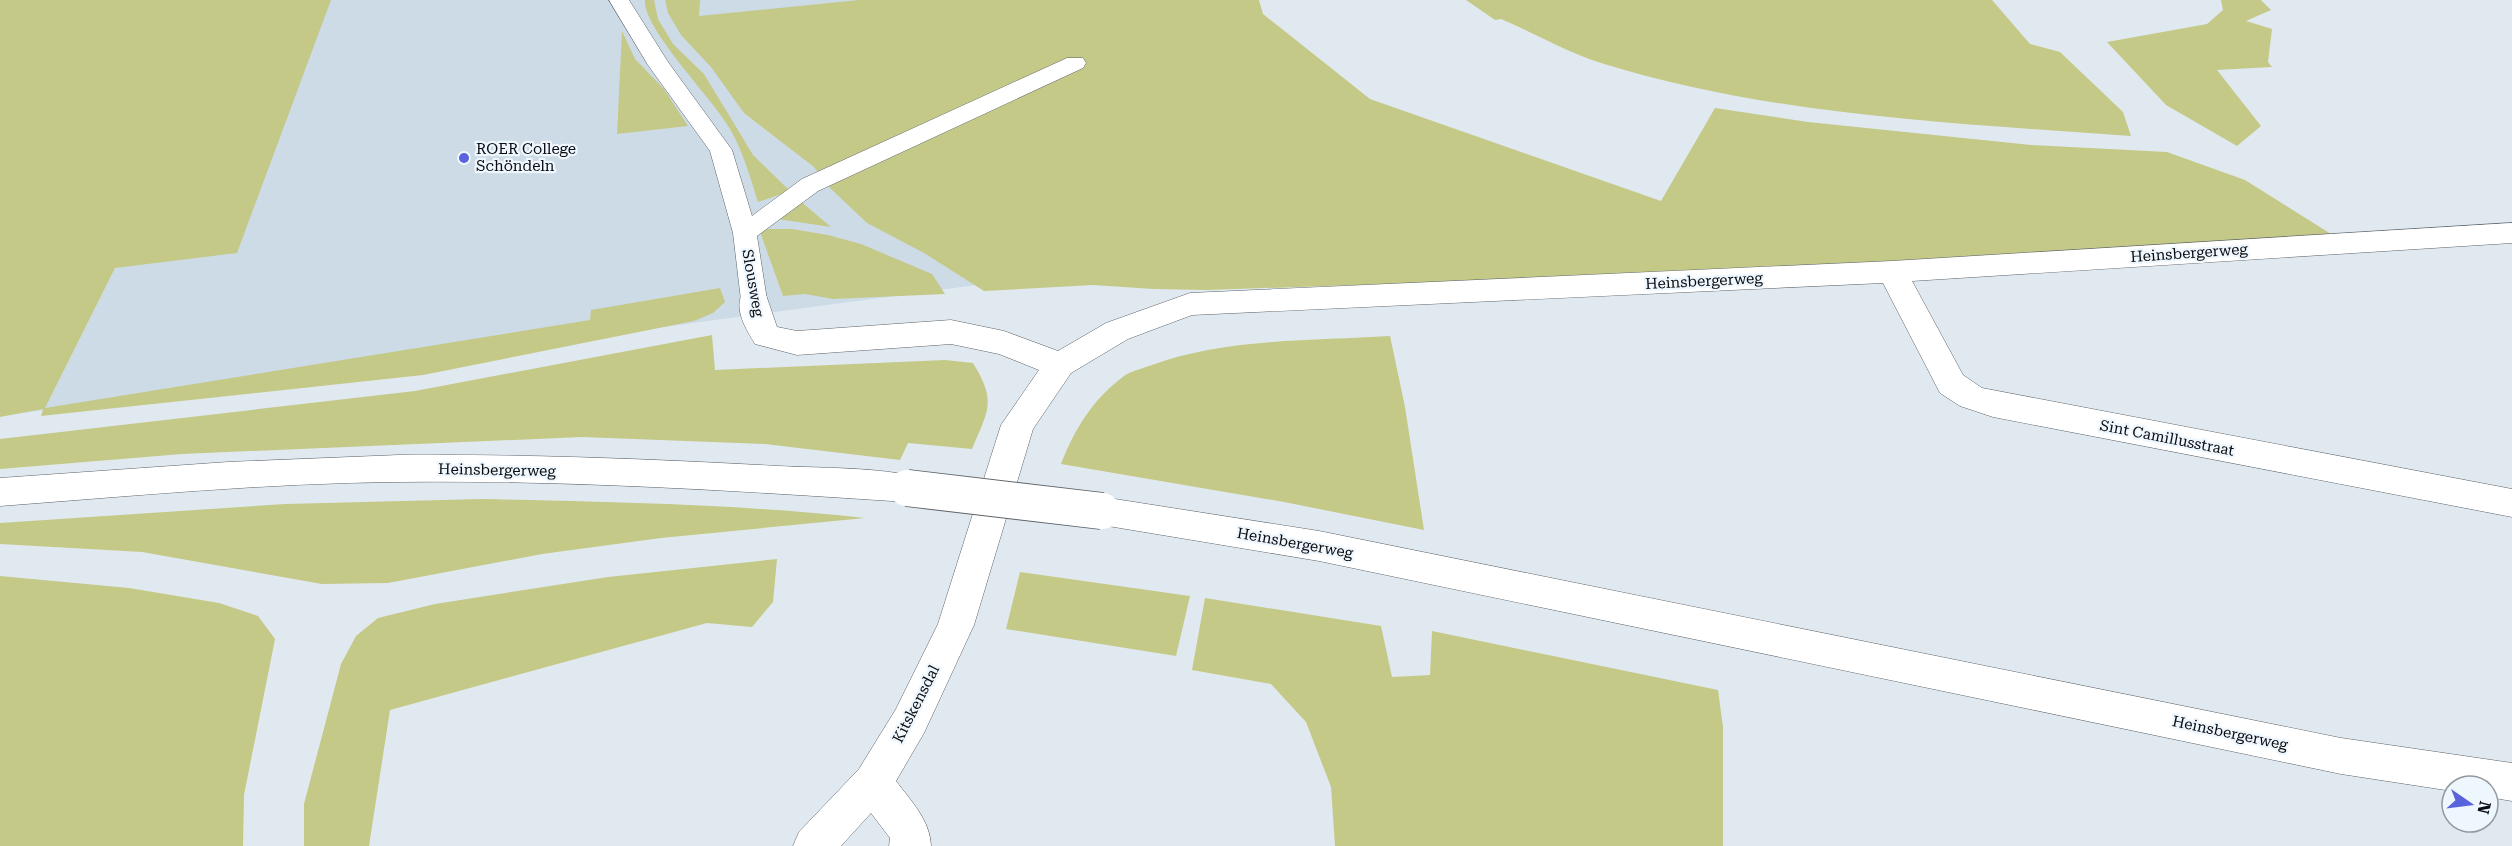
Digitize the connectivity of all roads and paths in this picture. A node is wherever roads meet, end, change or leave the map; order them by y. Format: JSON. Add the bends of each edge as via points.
{"nodes":[{"id":1,"x":619,"y":0,"type":"edge"},
{"id":2,"x":1075,"y":63,"type":"dead end"},
{"id":3,"x":745,"y":233,"type":"junction"},
{"id":4,"x":2512,"y":233,"type":"edge"},
{"id":5,"x":1892,"y":272,"type":"junction"},
{"id":6,"x":754,"y":300,"type":"joint"},
{"id":7,"x":1060,"y":365,"type":"junction"},
{"id":8,"x":0,"y":492,"type":"edge"},
{"id":9,"x":2512,"y":503,"type":"edge"},
{"id":10,"x":956,"y":625,"type":"joint"},
{"id":11,"x":873,"y":782,"type":"junction"},
{"id":12,"x":2512,"y":782,"type":"edge"},
{"id":13,"x":814,"y":846,"type":"edge"},
{"id":14,"x":910,"y":846,"type":"edge"}],
"edges":[{"from":1,"to":3,"type":"lane","name":"Slousweg","via":[[659,65],[721,150]]},
{"from":2,"to":3,"type":"lane","via":[[810,185]]},
{"from":3,"to":6,"type":"lane","name":"Slousweg"},
{"from":4,"to":5,"type":"street","name":"Heinsbergerweg"},
{"from":5,"to":7,"type":"street","name":"Heinsbergerweg","via":[[1190,304],[1117,331]]},
{"from":5,"to":9,"type":"street","name":"Sint Camillusstraat","via":[[1951,384],[1971,397]]},
{"from":6,"to":7,"type":"street","name":"Slousweg","via":[[766,336],[797,343],[951,332],[1004,344]]},
{"from":7,"to":10,"type":"street","name":"Heinsbergerweg","via":[[1018,425]]},
{"from":8,"to":12,"type":"street","name":"Heinsbergerweg","bridge":true,"via":[[247,475],[454,468],[715,475],[907,488],[1102,511],[1342,551],[2341,756]]},
{"from":10,"to":11,"type":"street","name":"Kitskensdal","via":[[910,721]]},
{"from":11,"to":13,"type":"street","name":"Kitskensdal"},
{"from":11,"to":14,"type":"street","via":[[910,832]]}]}
